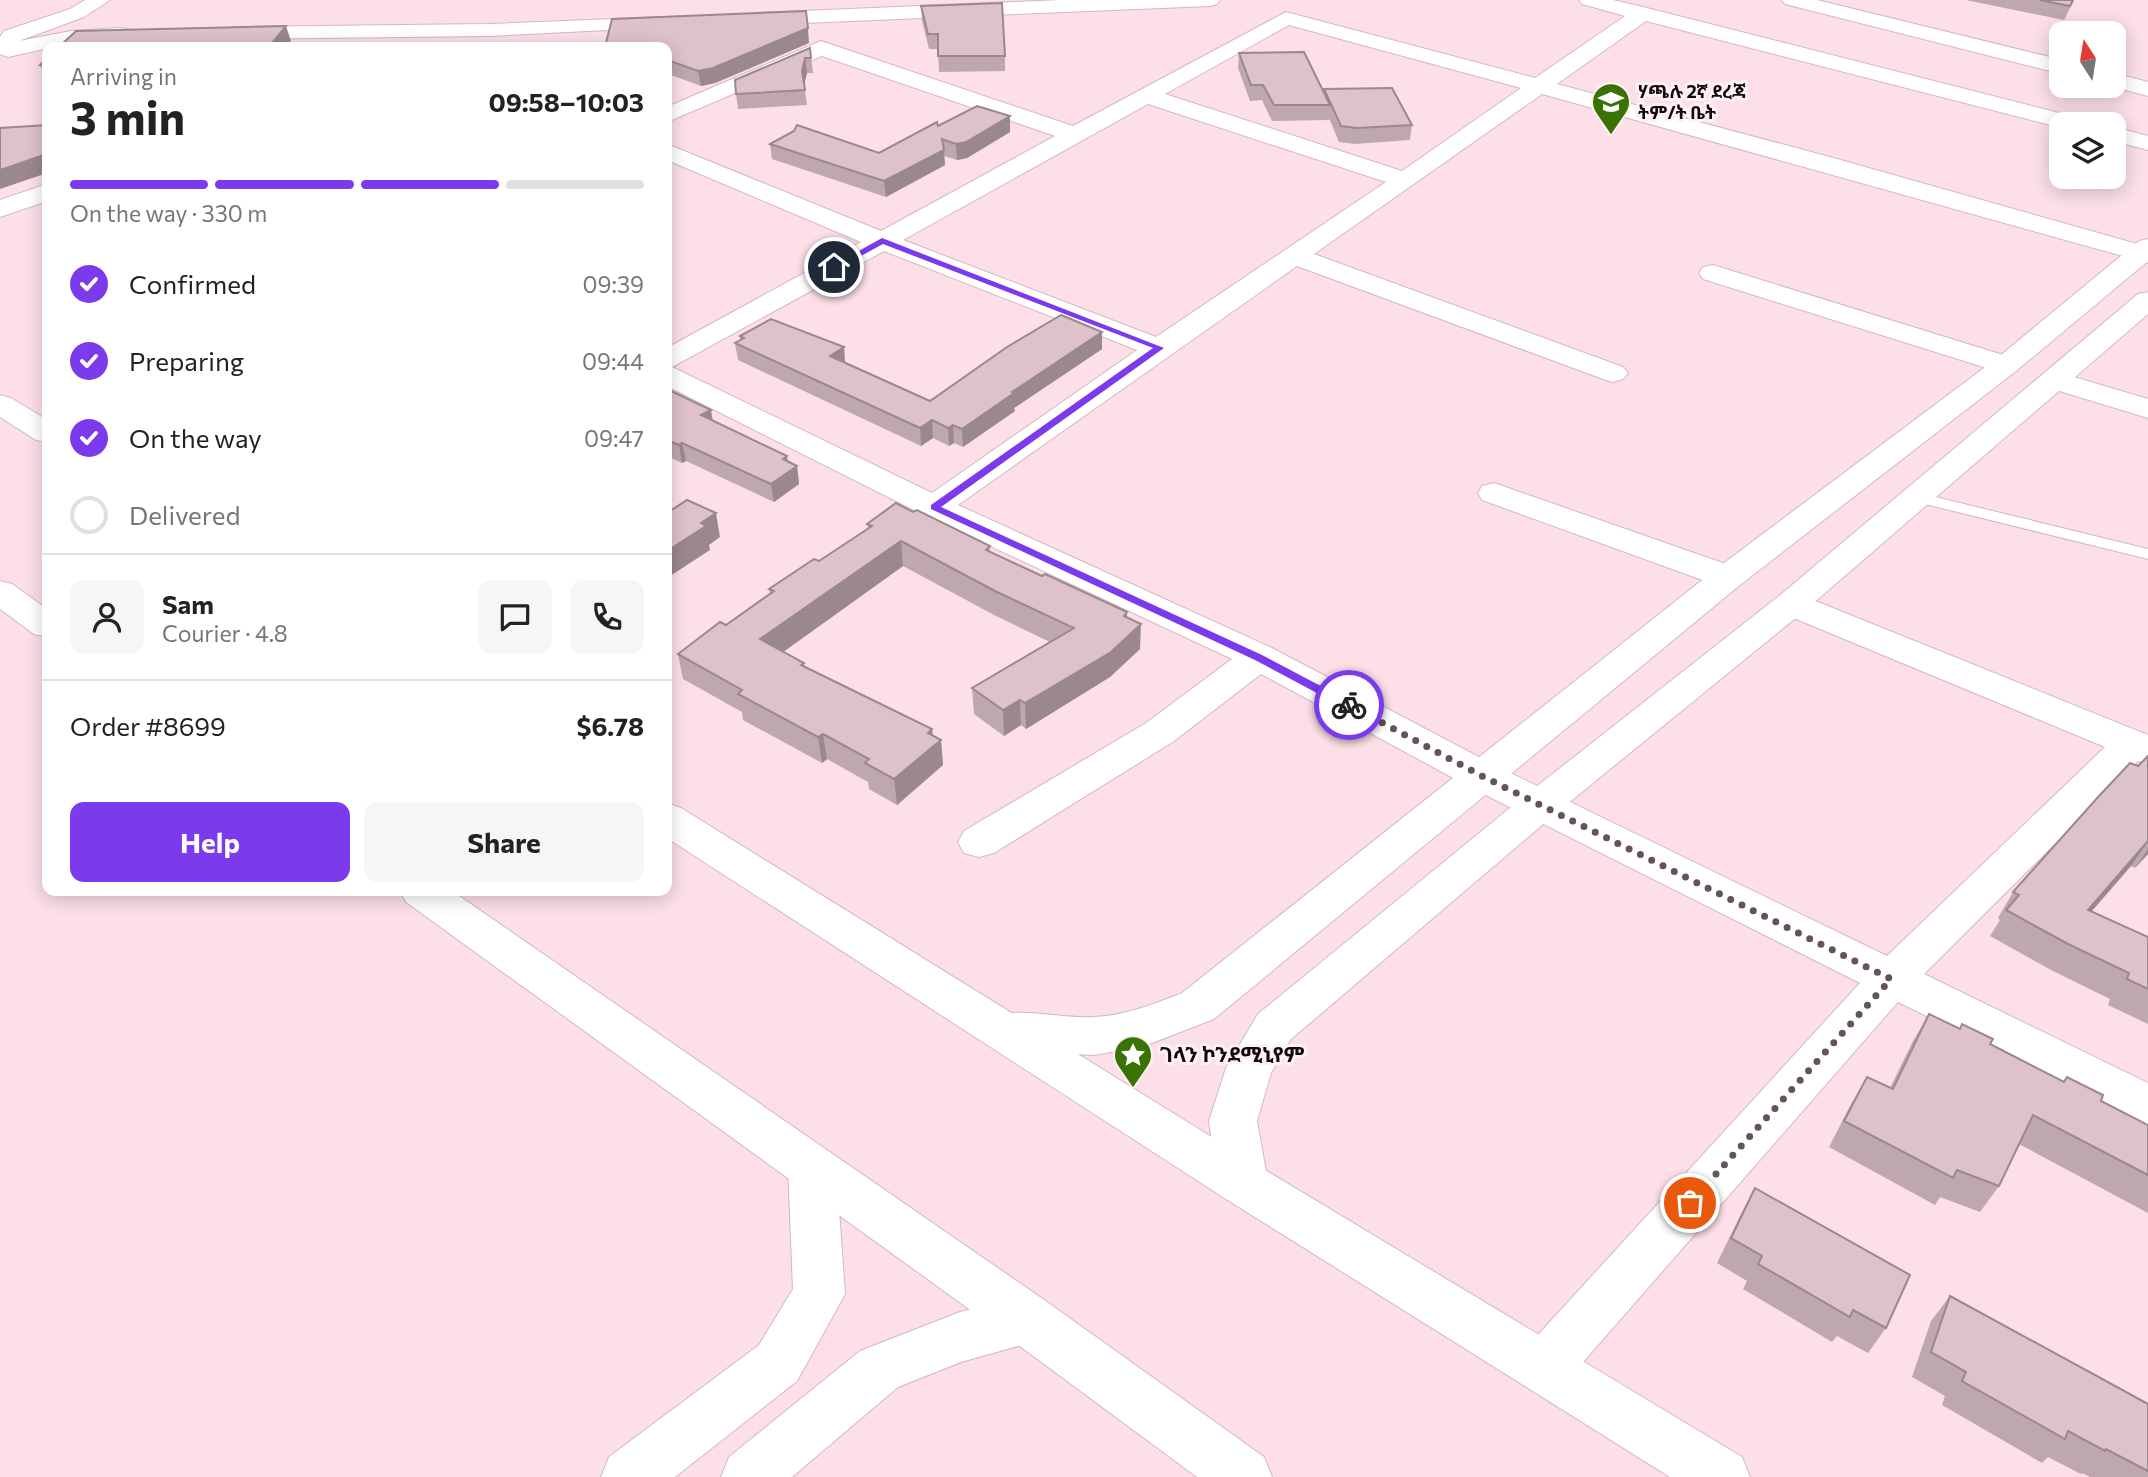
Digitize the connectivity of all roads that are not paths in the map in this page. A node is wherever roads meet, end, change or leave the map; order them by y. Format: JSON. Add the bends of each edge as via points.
{"nodes":[{"id":1,"x":100,"y":0,"type":"edge"},
{"id":2,"x":1210,"y":0,"type":"edge"},
{"id":3,"x":1589,"y":0,"type":"edge"},
{"id":4,"x":1792,"y":0,"type":"edge"},
{"id":5,"x":854,"y":8,"type":"edge"},
{"id":6,"x":1280,"y":9,"type":"edge"},
{"id":7,"x":893,"y":13,"type":"junction"},
{"id":8,"x":1643,"y":13,"type":"junction"},
{"id":9,"x":740,"y":20,"type":"edge"},
{"id":10,"x":684,"y":22,"type":"edge"},
{"id":11,"x":489,"y":30,"type":"junction"},
{"id":12,"x":213,"y":33,"type":"edge"},
{"id":13,"x":144,"y":34,"type":"edge"},
{"id":14,"x":49,"y":42,"type":"edge"},
{"id":15,"x":456,"y":42,"type":"edge"},
{"id":16,"x":42,"y":43,"type":"edge"},
{"id":17,"x":821,"y":48,"type":"junction"},
{"id":18,"x":4,"y":52,"type":"edge"},
{"id":19,"x":2049,"y":64,"type":"edge"},
{"id":20,"x":37,"y":65,"type":"edge"},
{"id":21,"x":2126,"y":83,"type":"edge"},
{"id":22,"x":1539,"y":86,"type":"junction"},
{"id":23,"x":2148,"y":89,"type":"edge"},
{"id":24,"x":1147,"y":96,"type":"junction"},
{"id":25,"x":672,"y":113,"type":"edge"},
{"id":26,"x":2049,"y":117,"type":"edge"},
{"id":27,"x":1076,"y":135,"type":"junction"},
{"id":28,"x":2126,"y":137,"type":"edge"},
{"id":29,"x":2148,"y":143,"type":"edge"},
{"id":30,"x":672,"y":153,"type":"edge"},
{"id":31,"x":1405,"y":180,"type":"junction"},
{"id":32,"x":42,"y":194,"type":"edge"},
{"id":33,"x":0,"y":209,"type":"edge"},
{"id":34,"x":882,"y":241,"type":"junction"},
{"id":35,"x":2146,"y":252,"type":"edge"},
{"id":36,"x":1295,"y":256,"type":"junction"},
{"id":37,"x":1713,"y":273,"type":"dead end"},
{"id":38,"x":2148,"y":300,"type":"edge"},
{"id":39,"x":1159,"y":348,"type":"junction"},
{"id":40,"x":672,"y":357,"type":"edge"},
{"id":41,"x":2006,"y":365,"type":"junction"},
{"id":42,"x":1613,"y":373,"type":"dead end"},
{"id":43,"x":672,"y":377,"type":"edge"},
{"id":44,"x":2054,"y":380,"type":"junction"},
{"id":45,"x":0,"y":404,"type":"edge"},
{"id":46,"x":2148,"y":410,"type":"edge"},
{"id":47,"x":42,"y":430,"type":"edge"},
{"id":48,"x":1494,"y":493,"type":"dead end"},
{"id":49,"x":1919,"y":498,"type":"junction"},
{"id":50,"x":934,"y":507,"type":"junction"},
{"id":51,"x":2148,"y":554,"type":"edge"},
{"id":52,"x":1728,"y":577,"type":"junction"},
{"id":53,"x":0,"y":592,"type":"edge"},
{"id":54,"x":1791,"y":604,"type":"junction"},
{"id":55,"x":42,"y":622,"type":"edge"},
{"id":56,"x":1259,"y":657,"type":"junction"},
{"id":57,"x":2140,"y":747,"type":"edge"},
{"id":58,"x":1482,"y":776,"type":"junction"},
{"id":59,"x":1541,"y":804,"type":"junction"},
{"id":60,"x":672,"y":821,"type":"edge"},
{"id":61,"x":979,"y":842,"type":"dead end"},
{"id":62,"x":428,"y":896,"type":"edge"},
{"id":63,"x":1891,"y":979,"type":"junction"},
{"id":64,"x":1002,"y":1031,"type":"junction"},
{"id":65,"x":2148,"y":1105,"type":"edge"},
{"id":66,"x":812,"y":1167,"type":"junction"},
{"id":67,"x":1243,"y":1183,"type":"junction"},
{"id":68,"x":1028,"y":1320,"type":"junction"},
{"id":69,"x":1544,"y":1367,"type":"junction"},
{"id":70,"x":629,"y":1477,"type":"edge"},
{"id":71,"x":749,"y":1477,"type":"edge"},
{"id":72,"x":1244,"y":1477,"type":"edge"},
{"id":73,"x":1721,"y":1477,"type":"edge"}],
"edges":[{"from":1,"to":18,"type":"main road","via":[[78,13],[12,36]]},
{"from":2,"to":7,"type":"main road"},
{"from":3,"to":8,"type":"main road"},
{"from":4,"to":19,"type":"main road"},
{"from":5,"to":7,"type":"main road"},
{"from":5,"to":9,"type":"main road"},
{"from":6,"to":22,"type":"main road"},
{"from":6,"to":24,"type":"main road"},
{"from":7,"to":17,"type":"main road"},
{"from":8,"to":22,"type":"main road"},
{"from":8,"to":26,"type":"main road"},
{"from":10,"to":11,"type":"main road"},
{"from":11,"to":12,"type":"main road"},
{"from":11,"to":15,"type":"main road"},
{"from":13,"to":14,"type":"main road"},
{"from":16,"to":18,"type":"main road"},
{"from":17,"to":25,"type":"main road"},
{"from":17,"to":27,"type":"main road"},
{"from":18,"to":20,"type":"main road"},
{"from":21,"to":23,"type":"main road"},
{"from":22,"to":31,"type":"main road"},
{"from":22,"to":35,"type":"main road"},
{"from":24,"to":27,"type":"main road"},
{"from":24,"to":31,"type":"main road"},
{"from":27,"to":34,"type":"main road"},
{"from":28,"to":29,"type":"main road"},
{"from":30,"to":34,"type":"main road"},
{"from":31,"to":36,"type":"main road"},
{"from":32,"to":33,"type":"main road"},
{"from":34,"to":39,"type":"main road"},
{"from":34,"to":40,"type":"main road"},
{"from":35,"to":41,"type":"main road"},
{"from":36,"to":39,"type":"main road"},
{"from":36,"to":42,"type":"main road"},
{"from":37,"to":41,"type":"main road"},
{"from":38,"to":44,"type":"main road"},
{"from":39,"to":50,"type":"main road"},
{"from":41,"to":52,"type":"main road"},
{"from":43,"to":50,"type":"main road"},
{"from":44,"to":46,"type":"main road"},
{"from":44,"to":49,"type":"main road"},
{"from":45,"to":47,"type":"main road"},
{"from":48,"to":52,"type":"main road"},
{"from":49,"to":51,"type":"lane"},
{"from":49,"to":54,"type":"main road"},
{"from":50,"to":56,"type":"main road"},
{"from":52,"to":58,"type":"main road"},
{"from":53,"to":55,"type":"main road"},
{"from":54,"to":57,"type":"main road"},
{"from":54,"to":59,"type":"main road"},
{"from":56,"to":58,"type":"main road"},
{"from":56,"to":61,"type":"main road","via":[[1160,733]]},
{"from":57,"to":63,"type":"main road"},
{"from":58,"to":59,"type":"main road"},
{"from":58,"to":64,"type":"main road","via":[[1198,1006],[1144,1027],[1094,1036]]},
{"from":59,"to":63,"type":"main road"},
{"from":59,"to":67,"type":"main road","via":[[1274,1027],[1249,1068],[1233,1121]]},
{"from":60,"to":64,"type":"main road"},
{"from":62,"to":66,"type":"main road"},
{"from":63,"to":65,"type":"main road"},
{"from":63,"to":69,"type":"main road"},
{"from":64,"to":67,"type":"main road"},
{"from":66,"to":68,"type":"main road"},
{"from":66,"to":70,"type":"main road","via":[[819,1294],[778,1363]]},
{"from":67,"to":69,"type":"main road"},
{"from":68,"to":71,"type":"main road","via":[[960,1337],[879,1368]]},
{"from":68,"to":72,"type":"main road"},
{"from":69,"to":73,"type":"main road"}]}
